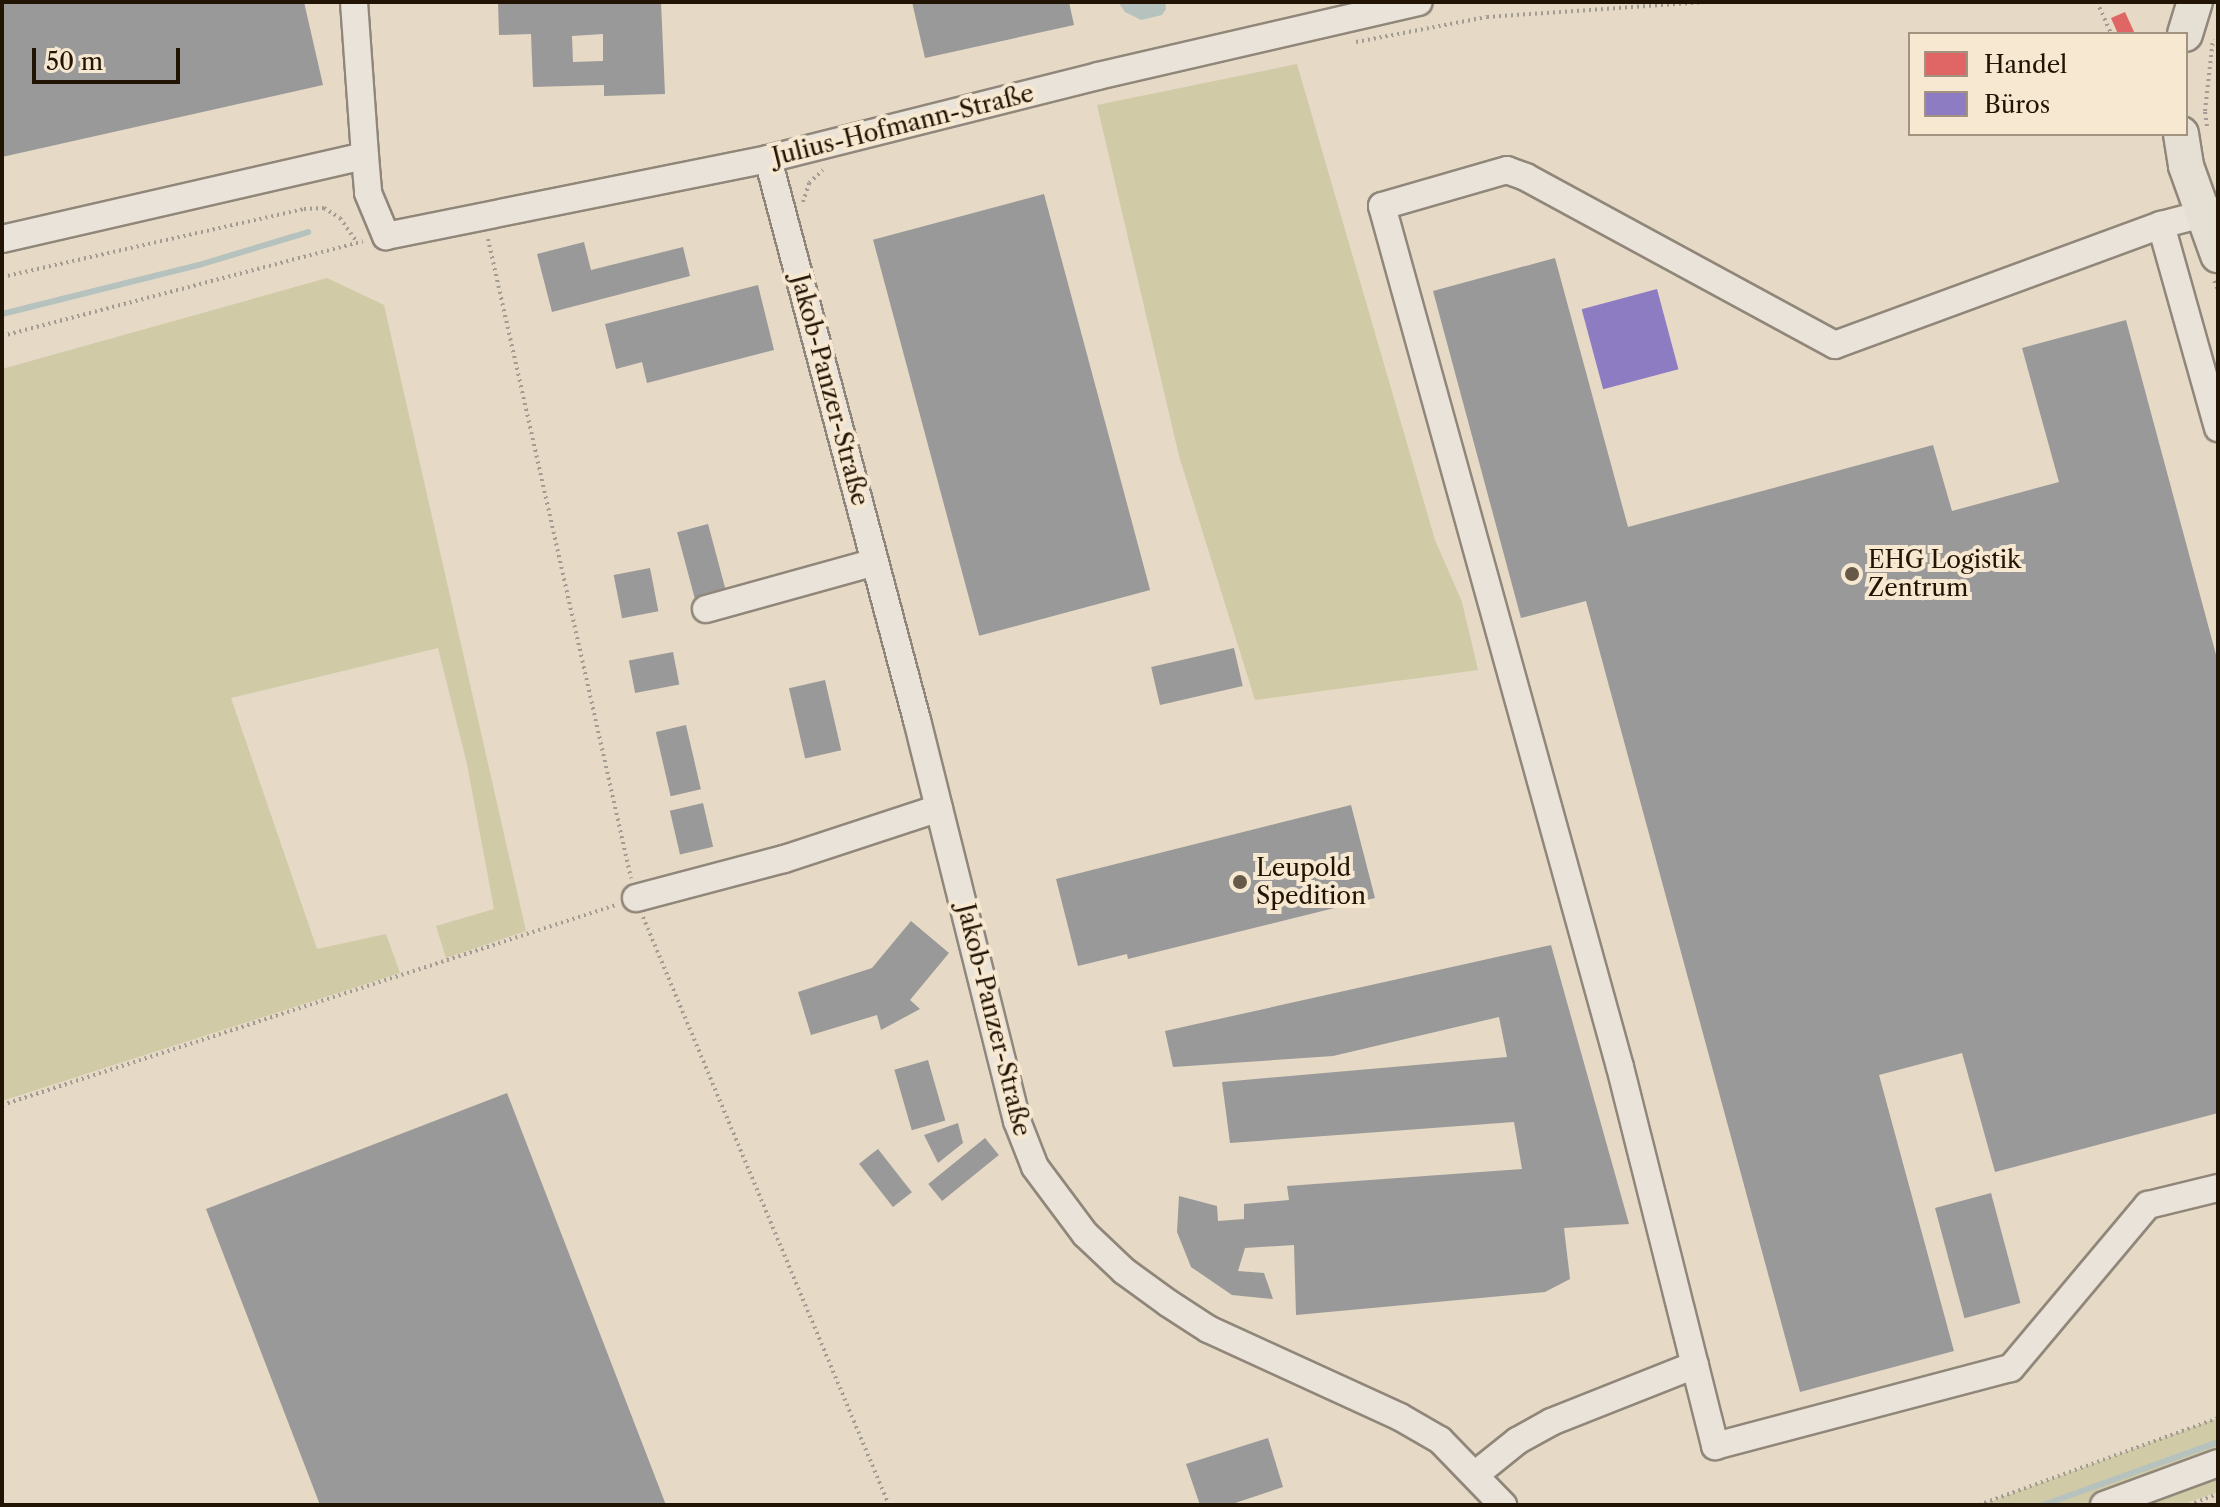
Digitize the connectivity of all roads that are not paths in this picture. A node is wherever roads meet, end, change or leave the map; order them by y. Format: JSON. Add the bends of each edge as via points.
{"nodes":[{"id":1,"x":354,"y":2,"type":"edge"},
{"id":2,"x":1419,"y":2,"type":"edge"},
{"id":3,"x":2195,"y":137,"type":"edge"},
{"id":4,"x":365,"y":156,"type":"junction"},
{"id":5,"x":768,"y":159,"type":"junction"},
{"id":6,"x":2211,"y":212,"type":"edge"},
{"id":7,"x":2161,"y":225,"type":"junction"},
{"id":8,"x":2,"y":239,"type":"edge"},
{"id":9,"x":2218,"y":255,"type":"edge"},
{"id":10,"x":2218,"y":428,"type":"edge"},
{"id":11,"x":875,"y":562,"type":"junction"},
{"id":12,"x":706,"y":609,"type":"dead end"},
{"id":13,"x":939,"y":808,"type":"junction"},
{"id":14,"x":636,"y":898,"type":"road end"},
{"id":15,"x":2218,"y":1188,"type":"edge"},
{"id":16,"x":1695,"y":1365,"type":"junction"},
{"id":17,"x":2218,"y":1463,"type":"edge"},
{"id":18,"x":1476,"y":1474,"type":"junction"},
{"id":19,"x":1503,"y":1505,"type":"edge"},
{"id":20,"x":2104,"y":1505,"type":"edge"}],
"edges":[{"from":1,"to":4,"type":"street"},
{"from":2,"to":5,"type":"street","name":"Julius-Hofmann-Straße"},
{"from":3,"to":6,"type":"main road","via":[[2186,166]]},
{"from":4,"to":5,"type":"street","name":"Julius-Hofmann-Straße","via":[[368,193],[386,236]]},
{"from":4,"to":8,"type":"street"},
{"from":5,"to":11,"type":"street","name":"Jakob-Panzer-Straße"},
{"from":6,"to":7,"type":"street"},
{"from":6,"to":9,"type":"main road"},
{"from":7,"to":10,"type":"street"},
{"from":7,"to":16,"type":"street","via":[[1835,345],[1507,170],[1382,206],[1620,1067]]},
{"from":11,"to":12,"type":"street"},
{"from":11,"to":13,"type":"street","name":"Jakob-Panzer-Straße"},
{"from":13,"to":14,"type":"street","via":[[784,859]]},
{"from":13,"to":18,"type":"street","name":"Jakob-Panzer-Straße","via":[[1024,1142],[1035,1167],[1085,1234],[1124,1271],[1208,1329],[1400,1417],[1440,1440]]},
{"from":15,"to":16,"type":"street","via":[[2148,1205],[2011,1368],[1715,1446]]},
{"from":16,"to":18,"type":"street","via":[[1551,1422]]},
{"from":17,"to":20,"type":"street"},
{"from":18,"to":19,"type":"street","name":"Jakob-Panzer-Straße"}]}
